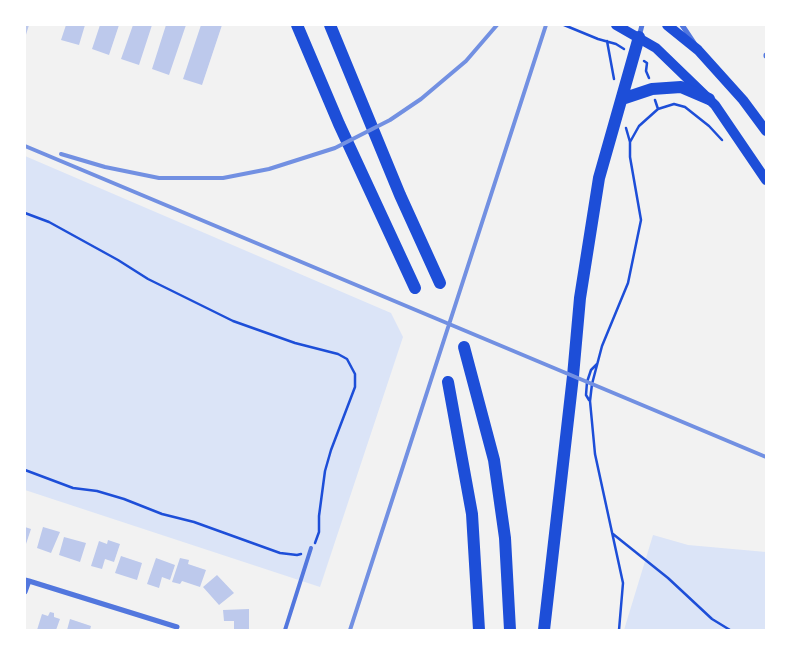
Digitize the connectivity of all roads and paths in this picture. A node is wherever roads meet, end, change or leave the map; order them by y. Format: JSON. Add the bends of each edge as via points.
{"nodes":[{"id":1,"x":297,"y":25,"type":"edge"},
{"id":2,"x":330,"y":25,"type":"edge"},
{"id":3,"x":564,"y":25,"type":"edge"},
{"id":4,"x":616,"y":25,"type":"edge"},
{"id":5,"x":667,"y":25,"type":"edge"},
{"id":6,"x":682,"y":25,"type":"edge"},
{"id":7,"x":570,"y":27,"type":"edge"},
{"id":8,"x":641,"y":31,"type":"edge"},
{"id":9,"x":698,"y":50,"type":"junction"},
{"id":10,"x":634,"y":54,"type":"junction"},
{"id":11,"x":652,"y":89,"type":"junction"},
{"id":12,"x":622,"y":99,"type":"junction"},
{"id":13,"x":709,"y":99,"type":"junction"},
{"id":14,"x":658,"y":109,"type":"junction"},
{"id":15,"x":766,"y":131,"type":"edge"},
{"id":16,"x":722,"y":140,"type":"dead end"},
{"id":17,"x":766,"y":180,"type":"edge"},
{"id":18,"x":25,"y":213,"type":"edge"},
{"id":19,"x":440,"y":282,"type":"dead end"},
{"id":20,"x":415,"y":288,"type":"dead end"},
{"id":21,"x":464,"y":347,"type":"dead end"},
{"id":22,"x":448,"y":382,"type":"dead end"},
{"id":23,"x":25,"y":470,"type":"edge"},
{"id":24,"x":613,"y":534,"type":"junction"},
{"id":25,"x":311,"y":548,"type":"junction"},
{"id":26,"x":27,"y":580,"type":"edge"},
{"id":27,"x":25,"y":592,"type":"edge"},
{"id":28,"x":177,"y":627,"type":"dead end"},
{"id":29,"x":284,"y":630,"type":"edge"},
{"id":30,"x":479,"y":630,"type":"edge"},
{"id":31,"x":510,"y":630,"type":"edge"},
{"id":32,"x":544,"y":630,"type":"edge"},
{"id":33,"x":619,"y":630,"type":"edge"},
{"id":34,"x":730,"y":630,"type":"edge"}],
"edges":[{"from":1,"to":20,"type":"highway"},
{"from":2,"to":19,"type":"highway"},
{"from":3,"to":7,"type":"path"},
{"from":4,"to":8,"type":"main road"},
{"from":5,"to":9,"type":"main road"},
{"from":6,"to":9,"type":"street"},
{"from":7,"to":10,"type":"path"},
{"from":8,"to":10,"type":"highway"},
{"from":8,"to":13,"type":"main road"},
{"from":9,"to":15,"type":"main road"},
{"from":10,"to":11,"type":"path","via":[[647,63]]},
{"from":10,"to":12,"type":"highway"},
{"from":11,"to":12,"type":"highway"},
{"from":11,"to":13,"type":"highway","via":[[681,87]]},
{"from":11,"to":14,"type":"path"},
{"from":12,"to":32,"type":"highway","via":[[598,178],[580,298]]},
{"from":13,"to":17,"type":"main road"},
{"from":14,"to":16,"type":"path","via":[[674,104],[685,107]]},
{"from":14,"to":24,"type":"path","via":[[639,126],[630,142],[641,220],[628,283],[608,328],[590,401],[595,454]]},
{"from":18,"to":25,"type":"path","via":[[50,222],[148,279],[233,321],[348,359],[356,374],[355,388],[325,471],[320,532]]},
{"from":21,"to":31,"type":"highway","via":[[494,460],[505,538]]},
{"from":22,"to":30,"type":"highway","via":[[472,514]]},
{"from":23,"to":25,"type":"path","via":[[73,488],[124,499],[280,553],[297,555]]},
{"from":24,"to":33,"type":"path","via":[[623,583]]},
{"from":24,"to":34,"type":"path","via":[[712,619]]},
{"from":25,"to":29,"type":"lane"},
{"from":26,"to":27,"type":"street"},
{"from":26,"to":28,"type":"street"}]}
